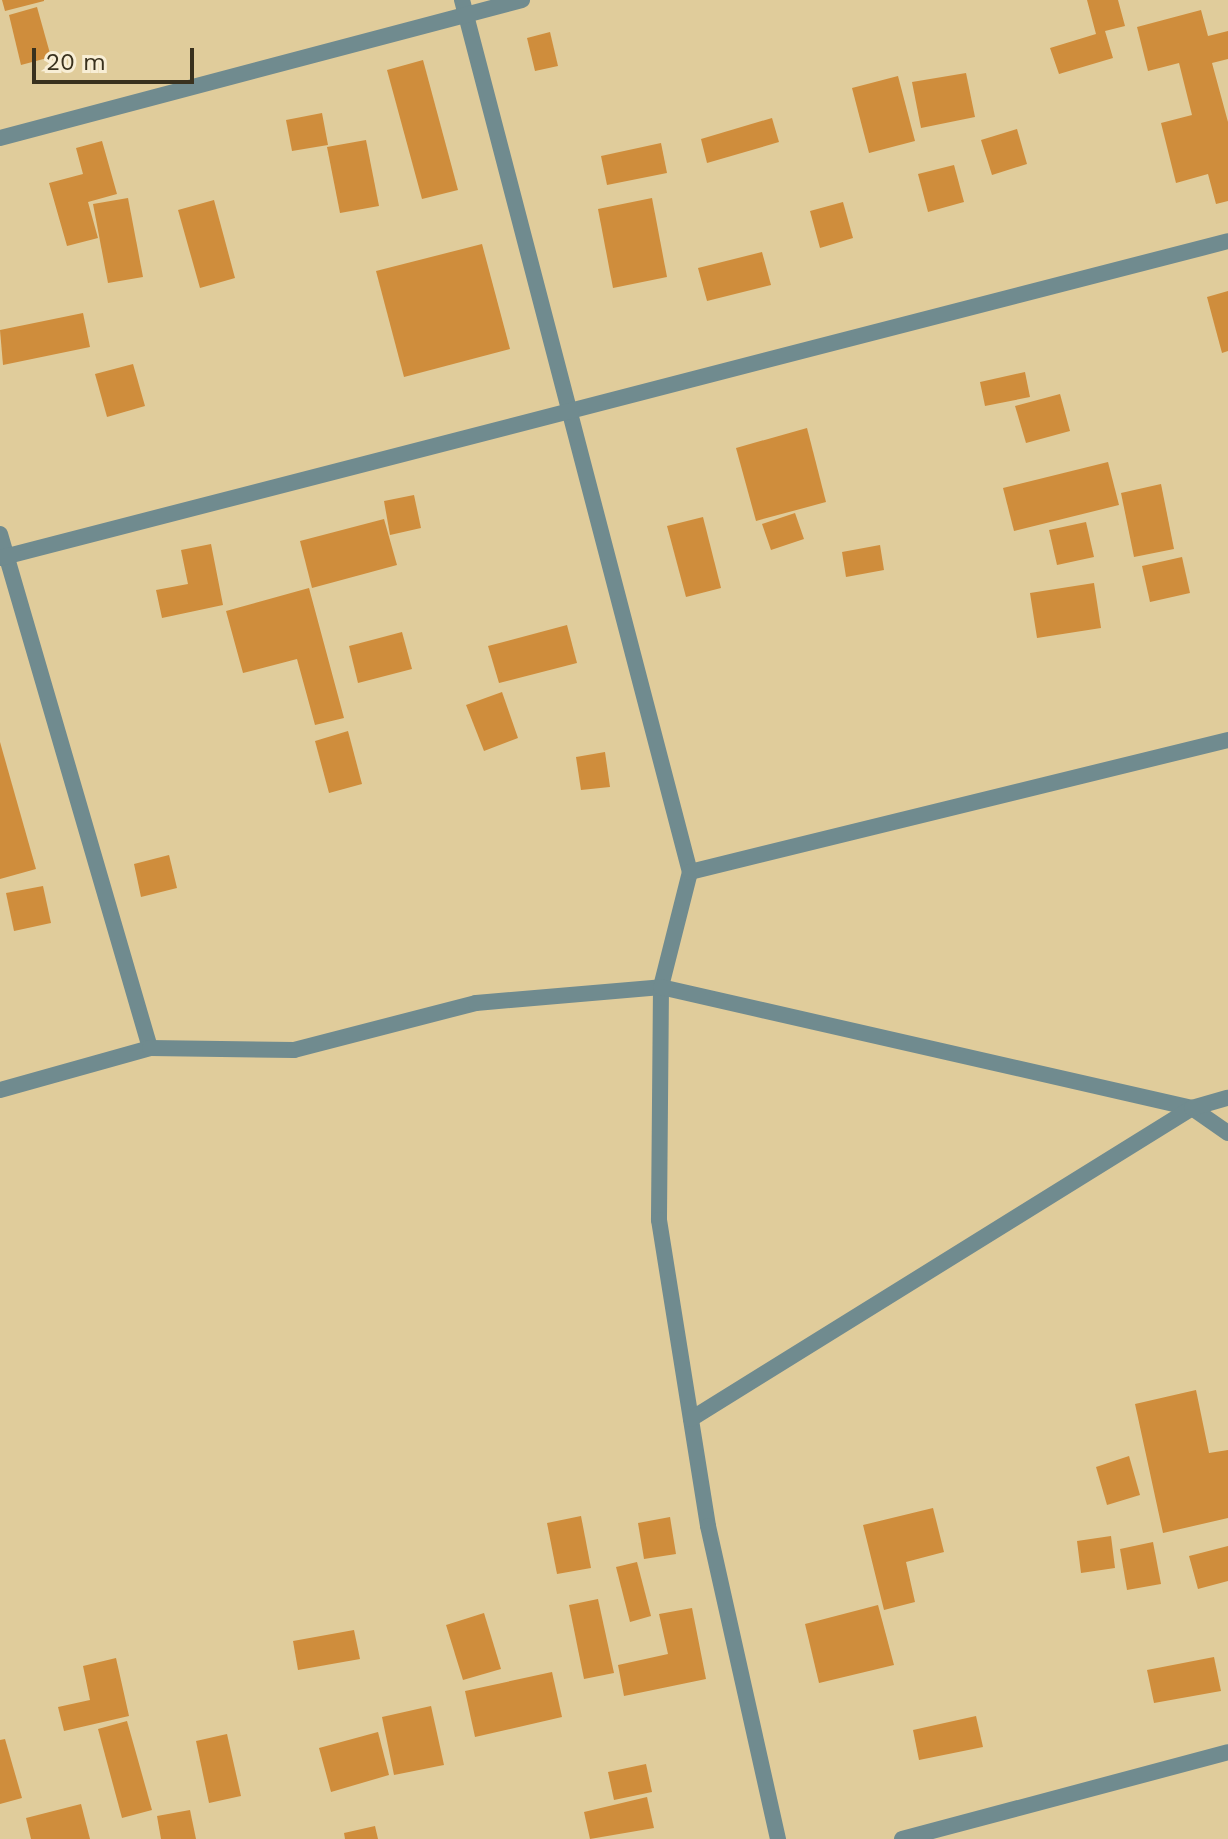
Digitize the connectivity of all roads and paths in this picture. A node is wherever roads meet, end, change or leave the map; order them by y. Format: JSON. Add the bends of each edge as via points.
{"nodes":[{"id":1,"x":522,"y":0,"type":"edge"},
{"id":2,"x":464,"y":7,"type":"edge"},
{"id":3,"x":0,"y":138,"type":"edge"},
{"id":4,"x":1228,"y":241,"type":"edge"},
{"id":5,"x":566,"y":410,"type":"junction"},
{"id":6,"x":0,"y":534,"type":"edge"},
{"id":7,"x":3,"y":557,"type":"edge"},
{"id":8,"x":1228,"y":740,"type":"edge"},
{"id":9,"x":690,"y":872,"type":"junction"},
{"id":10,"x":661,"y":987,"type":"junction"},
{"id":11,"x":150,"y":1048,"type":"junction"},
{"id":12,"x":0,"y":1090,"type":"edge"},
{"id":13,"x":1228,"y":1098,"type":"edge"},
{"id":14,"x":1192,"y":1108,"type":"junction"},
{"id":15,"x":1228,"y":1133,"type":"edge"},
{"id":16,"x":691,"y":1419,"type":"junction"},
{"id":17,"x":1228,"y":1752,"type":"edge"},
{"id":18,"x":778,"y":1839,"type":"edge"},
{"id":19,"x":902,"y":1839,"type":"edge"}],
"edges":[{"from":1,"to":2,"type":"street"},
{"from":2,"to":3,"type":"street"},
{"from":2,"to":5,"type":"street"},
{"from":4,"to":5,"type":"street"},
{"from":5,"to":7,"type":"street"},
{"from":5,"to":9,"type":"street"},
{"from":6,"to":7,"type":"street"},
{"from":7,"to":11,"type":"street"},
{"from":8,"to":9,"type":"street"},
{"from":9,"to":10,"type":"street"},
{"from":10,"to":11,"type":"street","via":[[476,1003],[294,1050]]},
{"from":10,"to":14,"type":"street"},
{"from":10,"to":16,"type":"street","via":[[659,1220]]},
{"from":11,"to":12,"type":"street"},
{"from":13,"to":14,"type":"street"},
{"from":14,"to":15,"type":"street"},
{"from":14,"to":16,"type":"street"},
{"from":16,"to":18,"type":"street","via":[[708,1526]]},
{"from":17,"to":19,"type":"street"}]}
